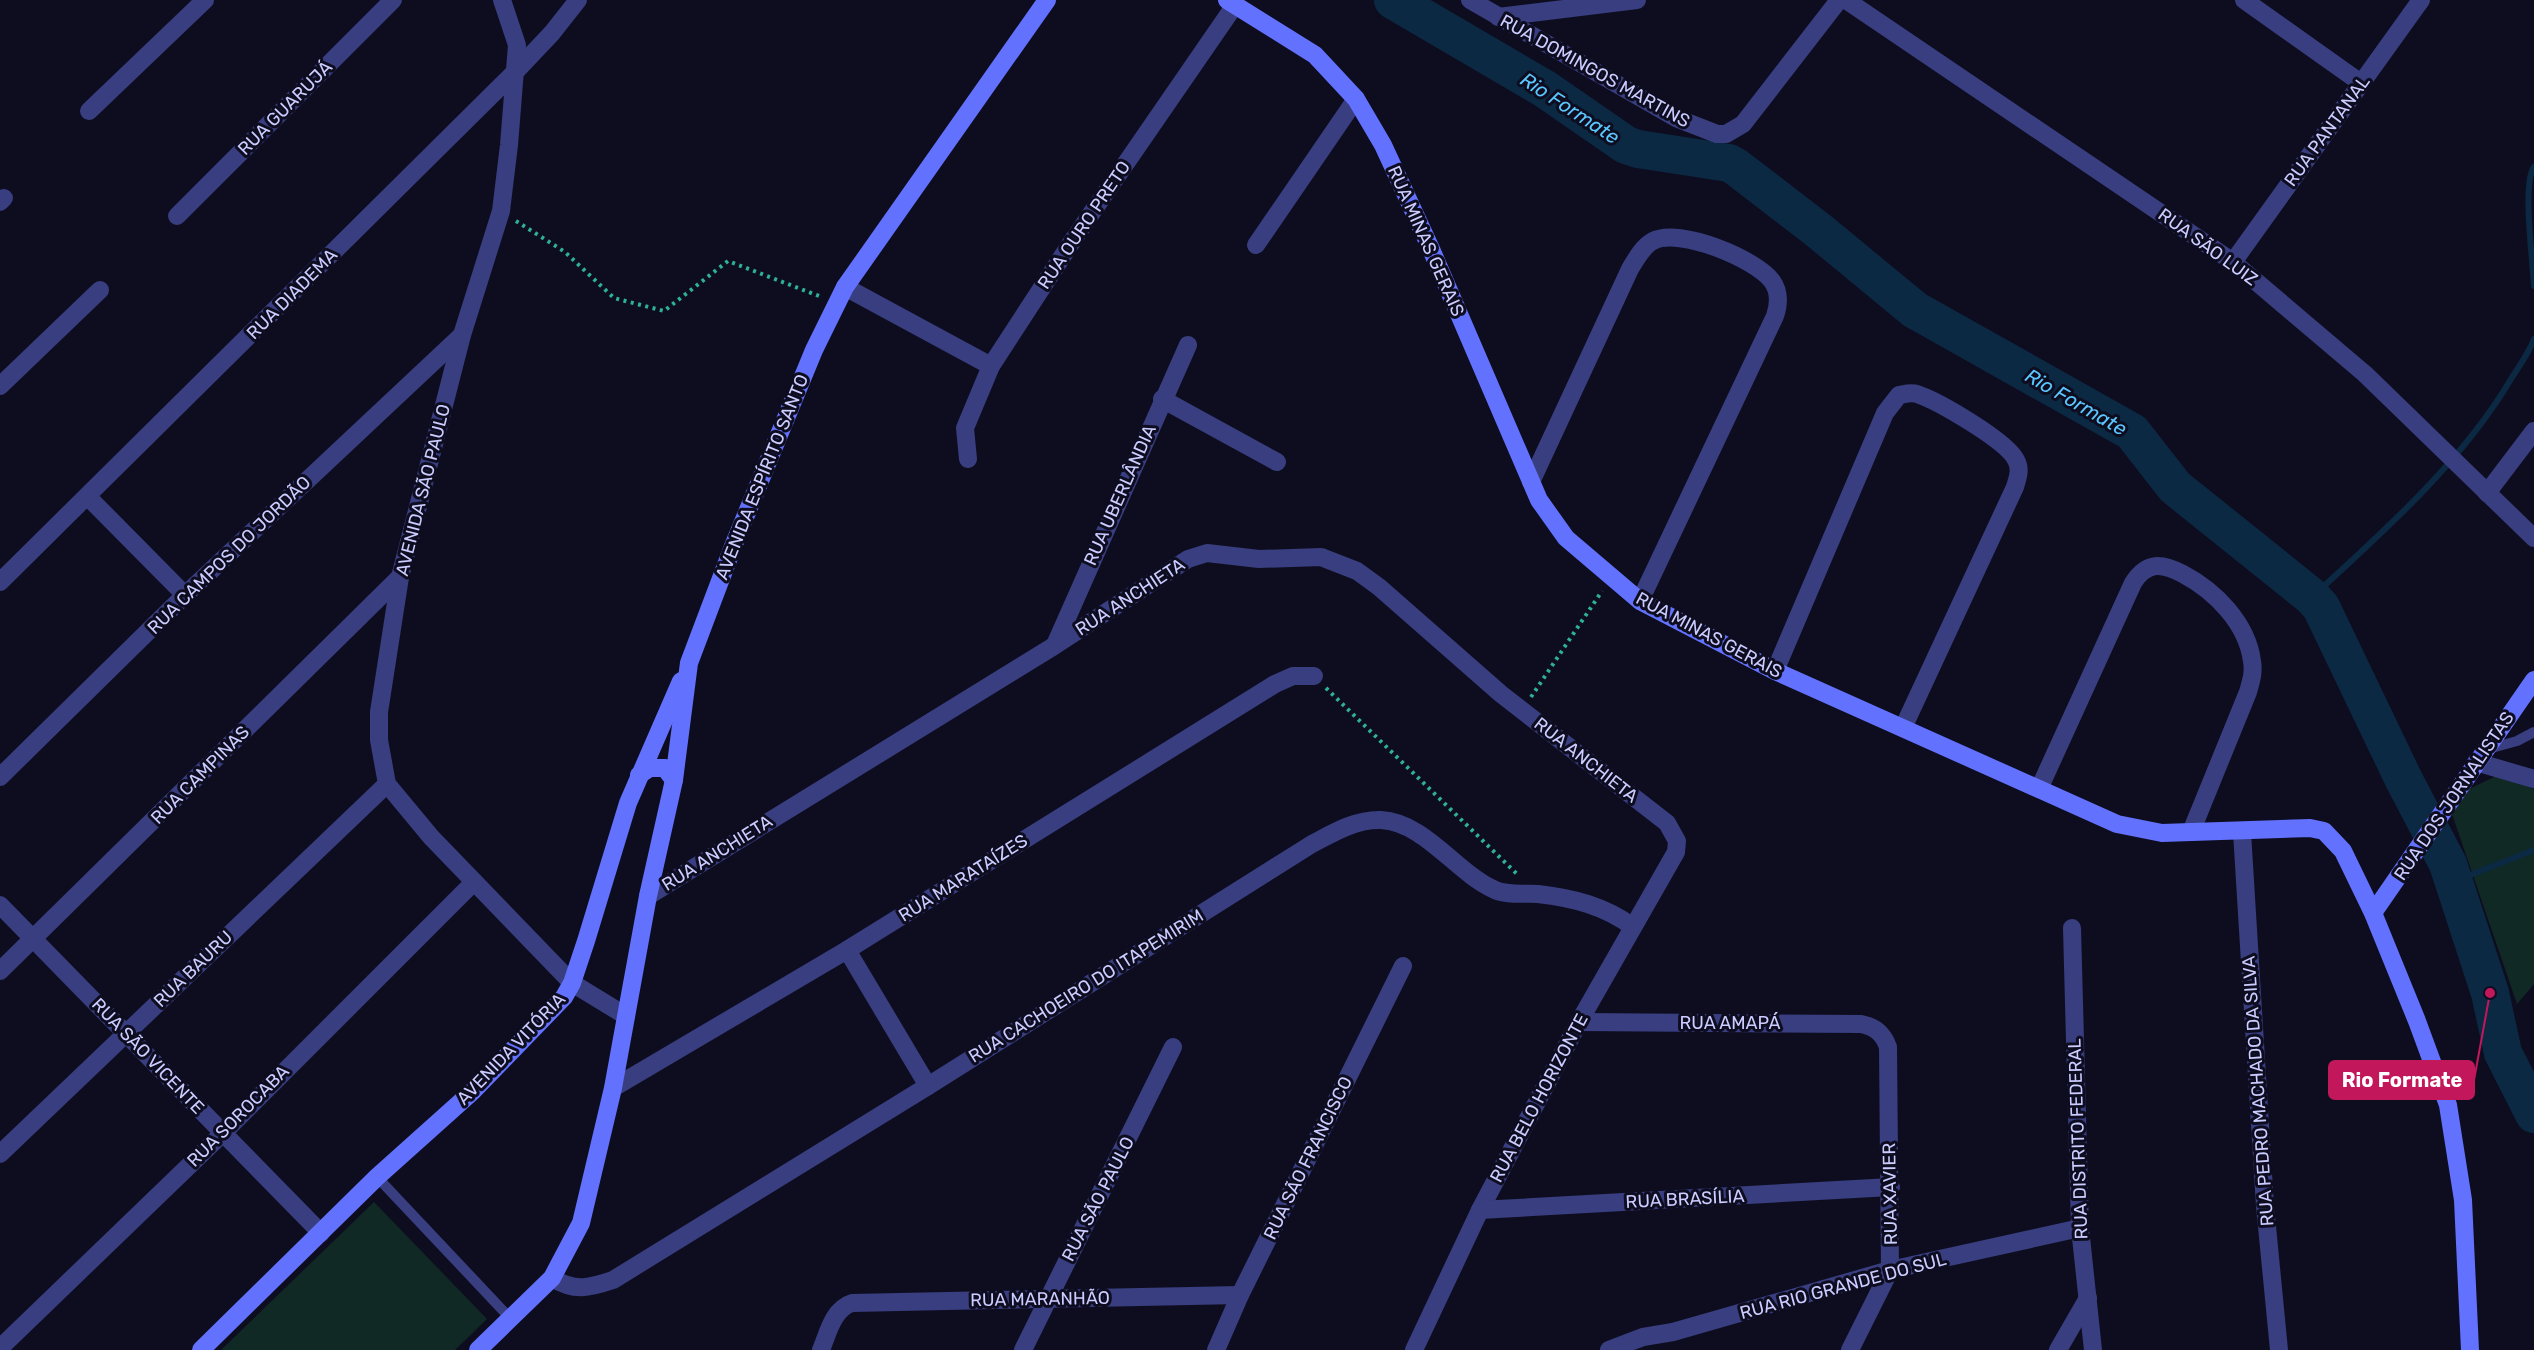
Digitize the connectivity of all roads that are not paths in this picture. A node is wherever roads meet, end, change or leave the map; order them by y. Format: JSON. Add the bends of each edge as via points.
{"nodes":[{"id":1,"x":205,"y":0,"type":"edge"},
{"id":2,"x":393,"y":0,"type":"edge"},
{"id":3,"x":502,"y":0,"type":"edge"},
{"id":4,"x":578,"y":0,"type":"edge"},
{"id":5,"x":1047,"y":0,"type":"edge"},
{"id":6,"x":1470,"y":0,"type":"edge"},
{"id":7,"x":1637,"y":0,"type":"edge"},
{"id":8,"x":1839,"y":0,"type":"edge"},
{"id":9,"x":1846,"y":0,"type":"edge"},
{"id":10,"x":2244,"y":0,"type":"edge"},
{"id":11,"x":2421,"y":0,"type":"edge"},
{"id":12,"x":1231,"y":2,"type":"edge"},
{"id":13,"x":1498,"y":17,"type":"junction"},
{"id":14,"x":516,"y":71,"type":"junction"},
{"id":15,"x":2361,"y":84,"type":"junction"},
{"id":16,"x":1356,"y":99,"type":"junction"},
{"id":17,"x":89,"y":111,"type":"dead end"},
{"id":18,"x":177,"y":216,"type":"dead end"},
{"id":19,"x":1257,"y":244,"type":"dead end"},
{"id":20,"x":2233,"y":262,"type":"junction"},
{"id":21,"x":100,"y":290,"type":"dead end"},
{"id":22,"x":841,"y":295,"type":"junction"},
{"id":23,"x":462,"y":335,"type":"junction"},
{"id":24,"x":1188,"y":345,"type":"dead end"},
{"id":25,"x":991,"y":366,"type":"junction"},
{"id":26,"x":0,"y":386,"type":"edge"},
{"id":27,"x":1162,"y":399,"type":"junction"},
{"id":28,"x":2534,"y":431,"type":"edge"},
{"id":29,"x":968,"y":459,"type":"dead end"},
{"id":30,"x":1277,"y":462,"type":"dead end"},
{"id":31,"x":1531,"y":482,"type":"junction"},
{"id":32,"x":2487,"y":493,"type":"junction"},
{"id":33,"x":88,"y":497,"type":"junction"},
{"id":34,"x":2534,"y":538,"type":"edge"},
{"id":35,"x":400,"y":577,"type":"junction"},
{"id":36,"x":0,"y":582,"type":"edge"},
{"id":37,"x":185,"y":595,"type":"junction"},
{"id":38,"x":1640,"y":601,"type":"junction"},
{"id":39,"x":1054,"y":646,"type":"junction"},
{"id":40,"x":689,"y":663,"type":"junction"},
{"id":41,"x":1775,"y":671,"type":"junction"},
{"id":42,"x":1314,"y":676,"type":"road end"},
{"id":43,"x":2534,"y":680,"type":"edge"},
{"id":44,"x":1903,"y":728,"type":"junction"},
{"id":45,"x":2534,"y":732,"type":"edge"},
{"id":46,"x":2480,"y":756,"type":"junction"},
{"id":47,"x":639,"y":775,"type":"junction"},
{"id":48,"x":0,"y":777,"type":"edge"},
{"id":49,"x":2534,"y":779,"type":"edge"},
{"id":50,"x":674,"y":780,"type":"junction"},
{"id":51,"x":387,"y":784,"type":"junction"},
{"id":52,"x":2039,"y":789,"type":"junction"},
{"id":53,"x":2242,"y":831,"type":"junction"},
{"id":54,"x":2191,"y":832,"type":"junction"},
{"id":55,"x":1676,"y":852,"type":"joint"},
{"id":56,"x":474,"y":882,"type":"junction"},
{"id":57,"x":648,"y":896,"type":"junction"},
{"id":58,"x":0,"y":905,"type":"edge"},
{"id":59,"x":2373,"y":912,"type":"junction"},
{"id":60,"x":1633,"y":927,"type":"junction"},
{"id":61,"x":2072,"y":928,"type":"dead end"},
{"id":62,"x":34,"y":940,"type":"junction"},
{"id":63,"x":847,"y":950,"type":"junction"},
{"id":64,"x":1403,"y":966,"type":"dead end"},
{"id":65,"x":0,"y":971,"type":"edge"},
{"id":66,"x":572,"y":983,"type":"junction"},
{"id":67,"x":626,"y":1016,"type":"junction"},
{"id":68,"x":1579,"y":1022,"type":"junction"},
{"id":69,"x":1880,"y":1032,"type":"joint"},
{"id":70,"x":126,"y":1034,"type":"junction"},
{"id":71,"x":1173,"y":1047,"type":"dead end"},
{"id":72,"x":928,"y":1086,"type":"junction"},
{"id":73,"x":614,"y":1088,"type":"junction"},
{"id":74,"x":223,"y":1132,"type":"junction"},
{"id":75,"x":0,"y":1154,"type":"edge"},
{"id":76,"x":377,"y":1177,"type":"junction"},
{"id":77,"x":1891,"y":1187,"type":"junction"},
{"id":78,"x":1480,"y":1210,"type":"junction"},
{"id":79,"x":2080,"y":1228,"type":"junction"},
{"id":80,"x":321,"y":1233,"type":"junction"},
{"id":81,"x":1890,"y":1270,"type":"junction"},
{"id":82,"x":552,"y":1278,"type":"junction"},
{"id":83,"x":1240,"y":1294,"type":"junction"},
{"id":84,"x":2088,"y":1298,"type":"junction"},
{"id":85,"x":1048,"y":1299,"type":"junction"},
{"id":86,"x":510,"y":1318,"type":"junction"},
{"id":87,"x":1673,"y":1332,"type":"junction"},
{"id":88,"x":0,"y":1348,"type":"edge"},
{"id":89,"x":201,"y":1350,"type":"edge"},
{"id":90,"x":478,"y":1350,"type":"edge"},
{"id":91,"x":821,"y":1350,"type":"edge"},
{"id":92,"x":1023,"y":1350,"type":"edge"},
{"id":93,"x":1216,"y":1350,"type":"edge"},
{"id":94,"x":1414,"y":1350,"type":"edge"},
{"id":95,"x":1609,"y":1350,"type":"edge"},
{"id":96,"x":1663,"y":1350,"type":"edge"},
{"id":97,"x":1850,"y":1350,"type":"edge"},
{"id":98,"x":2058,"y":1350,"type":"edge"},
{"id":99,"x":2093,"y":1350,"type":"edge"},
{"id":100,"x":2278,"y":1350,"type":"edge"},
{"id":101,"x":2470,"y":1350,"type":"edge"}],
"edges":[{"from":1,"to":17,"type":"street"},
{"from":2,"to":18,"type":"street","name":"RUA GUARUJÁ"},
{"from":3,"to":14,"type":"street","name":"AVENIDA SÃO PAULO","via":[[517,45]]},
{"from":4,"to":14,"type":"street","name":"RUA DIADEMA"},
{"from":5,"to":22,"type":"street","name":"AVENIDA ESPÍRITO SANTO"},
{"from":6,"to":13,"type":"street","name":"RUA DOMINGOS MARTINS"},
{"from":7,"to":13,"type":"street"},
{"from":8,"to":13,"type":"street","name":"RUA DOMINGOS MARTINS","via":[[1743,124],[1726,134],[1676,118]]},
{"from":9,"to":20,"type":"street","name":"RUA SÃO LUIZ"},
{"from":10,"to":15,"type":"street"},
{"from":11,"to":15,"type":"street","name":"RUA PANTANAL"},
{"from":12,"to":16,"type":"street","name":"RUA MINAS GERAIS","via":[[1315,55]]},
{"from":12,"to":25,"type":"street","name":"RUA OURO PRETO"},
{"from":14,"to":23,"type":"street","name":"AVENIDA SÃO PAULO","via":[[501,211]]},
{"from":14,"to":33,"type":"street","name":"RUA DIADEMA"},
{"from":15,"to":20,"type":"street","name":"RUA PANTANAL"},
{"from":16,"to":19,"type":"street"},
{"from":16,"to":31,"type":"street","name":"RUA MINAS GERAIS","via":[[1383,145],[1431,249]]},
{"from":20,"to":32,"type":"street","name":"RUA SÃO LUIZ","via":[[2365,374]]},
{"from":21,"to":26,"type":"street"},
{"from":22,"to":25,"type":"street"},
{"from":22,"to":40,"type":"street","name":"AVENIDA ESPÍRITO SANTO","via":[[738,533]]},
{"from":23,"to":35,"type":"street","name":"AVENIDA SÃO PAULO"},
{"from":23,"to":37,"type":"street","name":"RUA CAMPOS DO JORDÃO"},
{"from":24,"to":27,"type":"street","name":"RUA UBERLÂNDIA"},
{"from":25,"to":29,"type":"street","name":"RUA OURO PRETO","via":[[965,428]]},
{"from":27,"to":30,"type":"street"},
{"from":27,"to":39,"type":"street","name":"RUA UBERLÂNDIA"},
{"from":28,"to":32,"type":"street"},
{"from":31,"to":38,"type":"street","name":"RUA MINAS GERAIS","via":[[1566,538]]},
{"from":31,"to":38,"type":"street","via":[[1630,269],[1654,240],[1693,239],[1762,270],[1773,282],[1778,293],[1775,316]]},
{"from":32,"to":34,"type":"street","name":"RUA SÃO LUIZ"},
{"from":33,"to":36,"type":"street","name":"RUA DIADEMA"},
{"from":33,"to":37,"type":"street"},
{"from":35,"to":51,"type":"street","name":"AVENIDA SÃO PAULO","via":[[378,712]]},
{"from":35,"to":62,"type":"street","name":"RUA CAMPINAS"},
{"from":37,"to":48,"type":"street","name":"RUA CAMPOS DO JORDÃO"},
{"from":38,"to":41,"type":"street","name":"RUA MINAS GERAIS"},
{"from":39,"to":55,"type":"street","name":"RUA ANCHIETA","via":[[1168,570],[1198,555],[1259,559],[1321,557],[1358,571],[1379,587],[1522,711],[1667,823],[1677,841]]},
{"from":39,"to":57,"type":"street","name":"RUA ANCHIETA"},
{"from":40,"to":47,"type":"street","name":"AVENIDA VITÓRIA"},
{"from":40,"to":50,"type":"street","name":"AVENIDA ESPÍRITO SANTO"},
{"from":41,"to":44,"type":"street","name":"RUA MINAS GERAIS"},
{"from":41,"to":44,"type":"street","via":[[1885,413],[1899,395],[1916,393],[1998,440],[2012,453],[2020,471]]},
{"from":42,"to":63,"type":"street","name":"RUA MARATAÍZES","via":[[1293,676],[1275,684]]},
{"from":43,"to":46,"type":"street","name":"RUA DOS JORNALISTAS"},
{"from":44,"to":52,"type":"street","name":"RUA MINAS GERAIS"},
{"from":45,"to":46,"type":"lane"},
{"from":46,"to":49,"type":"street"},
{"from":46,"to":59,"type":"street","name":"RUA DOS JORNALISTAS"},
{"from":47,"to":50,"type":"street","via":[[657,767],[665,768]]},
{"from":47,"to":66,"type":"street","name":"AVENIDA VITÓRIA"},
{"from":50,"to":57,"type":"street","name":"AVENIDA ESPÍRITO SANTO"},
{"from":51,"to":56,"type":"street","name":"AVENIDA SÃO PAULO"},
{"from":51,"to":70,"type":"street","name":"RUA BAURU"},
{"from":52,"to":54,"type":"street","name":"RUA MINAS GERAIS","via":[[2117,824],[2162,833]]},
{"from":52,"to":54,"type":"street","via":[[2133,583],[2148,566],[2170,567],[2214,593],[2233,616],[2247,642],[2253,674]]},
{"from":53,"to":54,"type":"street","name":"RUA MINAS GERAIS"},
{"from":53,"to":59,"type":"street","name":"RUA MINAS GERAIS","via":[[2324,831],[2343,851]]},
{"from":53,"to":100,"type":"street","name":"RUA PEDRO MACHADO DA SILVA","via":[[2265,1206]]},
{"from":55,"to":60,"type":"street","name":"RUA BELO HORIZONTE"},
{"from":56,"to":66,"type":"street","name":"AVENIDA SÃO PAULO"},
{"from":56,"to":74,"type":"street","name":"RUA SOROCABA"},
{"from":57,"to":67,"type":"street","name":"AVENIDA ESPÍRITO SANTO"},
{"from":58,"to":62,"type":"street","name":"RUA SÃO VICENTE"},
{"from":59,"to":101,"type":"street","name":"RUA MINAS GERAIS","via":[[2448,1105],[2463,1200]]},
{"from":60,"to":68,"type":"street","name":"RUA BELO HORIZONTE"},
{"from":60,"to":72,"type":"street","name":"RUA CACHOEIRO DO ITAPEMIRIM","via":[[1595,905],[1497,891],[1477,881],[1426,839],[1392,822],[1369,820],[1302,850]]},
{"from":61,"to":79,"type":"street","name":"RUA DISTRITO FEDERAL"},
{"from":62,"to":65,"type":"street","name":"RUA CAMPINAS"},
{"from":62,"to":70,"type":"street","name":"RUA SÃO VICENTE"},
{"from":63,"to":72,"type":"street"},
{"from":63,"to":73,"type":"street","name":"RUA MARATAÍZES"},
{"from":64,"to":83,"type":"street","name":"RUA SÃO FRANCISCO"},
{"from":66,"to":67,"type":"street"},
{"from":66,"to":76,"type":"street","name":"AVENIDA VITÓRIA","via":[[552,1011],[473,1091]]},
{"from":67,"to":73,"type":"street","name":"AVENIDA ESPÍRITO SANTO"},
{"from":68,"to":69,"type":"street","name":"RUA AMAPÁ","via":[[1861,1024]]},
{"from":68,"to":78,"type":"street","name":"RUA BELO HORIZONTE"},
{"from":69,"to":77,"type":"street","name":"RUA XAVIER","via":[[1888,1047]]},
{"from":70,"to":74,"type":"street","name":"RUA SÃO VICENTE"},
{"from":70,"to":75,"type":"street","name":"RUA BAURU"},
{"from":71,"to":85,"type":"street","name":"RUA SÃO PAULO"},
{"from":72,"to":82,"type":"street","name":"RUA CACHOEIRO DO ITAPEMIRIM","via":[[613,1280],[590,1288],[566,1286]]},
{"from":73,"to":82,"type":"street","name":"AVENIDA ESPÍRITO SANTO","via":[[581,1223]]},
{"from":74,"to":80,"type":"street","name":"RUA SÃO VICENTE"},
{"from":74,"to":88,"type":"street","name":"RUA SOROCABA"},
{"from":76,"to":80,"type":"street","name":"AVENIDA VITÓRIA"},
{"from":76,"to":86,"type":"lane"},
{"from":77,"to":78,"type":"street","name":"RUA BRASÍLIA"},
{"from":77,"to":81,"type":"street","name":"RUA XAVIER"},
{"from":78,"to":94,"type":"street","name":"RUA BELO HORIZONTE"},
{"from":79,"to":81,"type":"street","name":"RUA RIO GRANDE DO SUL"},
{"from":79,"to":84,"type":"street","name":"RUA DISTRITO FEDERAL"},
{"from":80,"to":89,"type":"street","name":"AVENIDA VITÓRIA"},
{"from":81,"to":87,"type":"street","name":"RUA RIO GRANDE DO SUL"},
{"from":81,"to":97,"type":"street","name":"RUA XAVIER"},
{"from":82,"to":86,"type":"street","name":"AVENIDA ESPÍRITO SANTO"},
{"from":83,"to":85,"type":"street","name":"RUA MARANHÃO"},
{"from":83,"to":93,"type":"street","name":"RUA SÃO FRANCISCO"},
{"from":84,"to":98,"type":"street"},
{"from":84,"to":99,"type":"street","name":"RUA DISTRITO FEDERAL"},
{"from":85,"to":91,"type":"street","name":"RUA MARANHÃO","via":[[852,1303],[837,1314]]},
{"from":85,"to":92,"type":"street","name":"RUA SÃO PAULO"},
{"from":86,"to":90,"type":"street","name":"AVENIDA ESPÍRITO SANTO"},
{"from":87,"to":95,"type":"street","name":"RUA RIO GRANDE DO SUL","via":[[1643,1337]]},
{"from":87,"to":96,"type":"street"}]}
